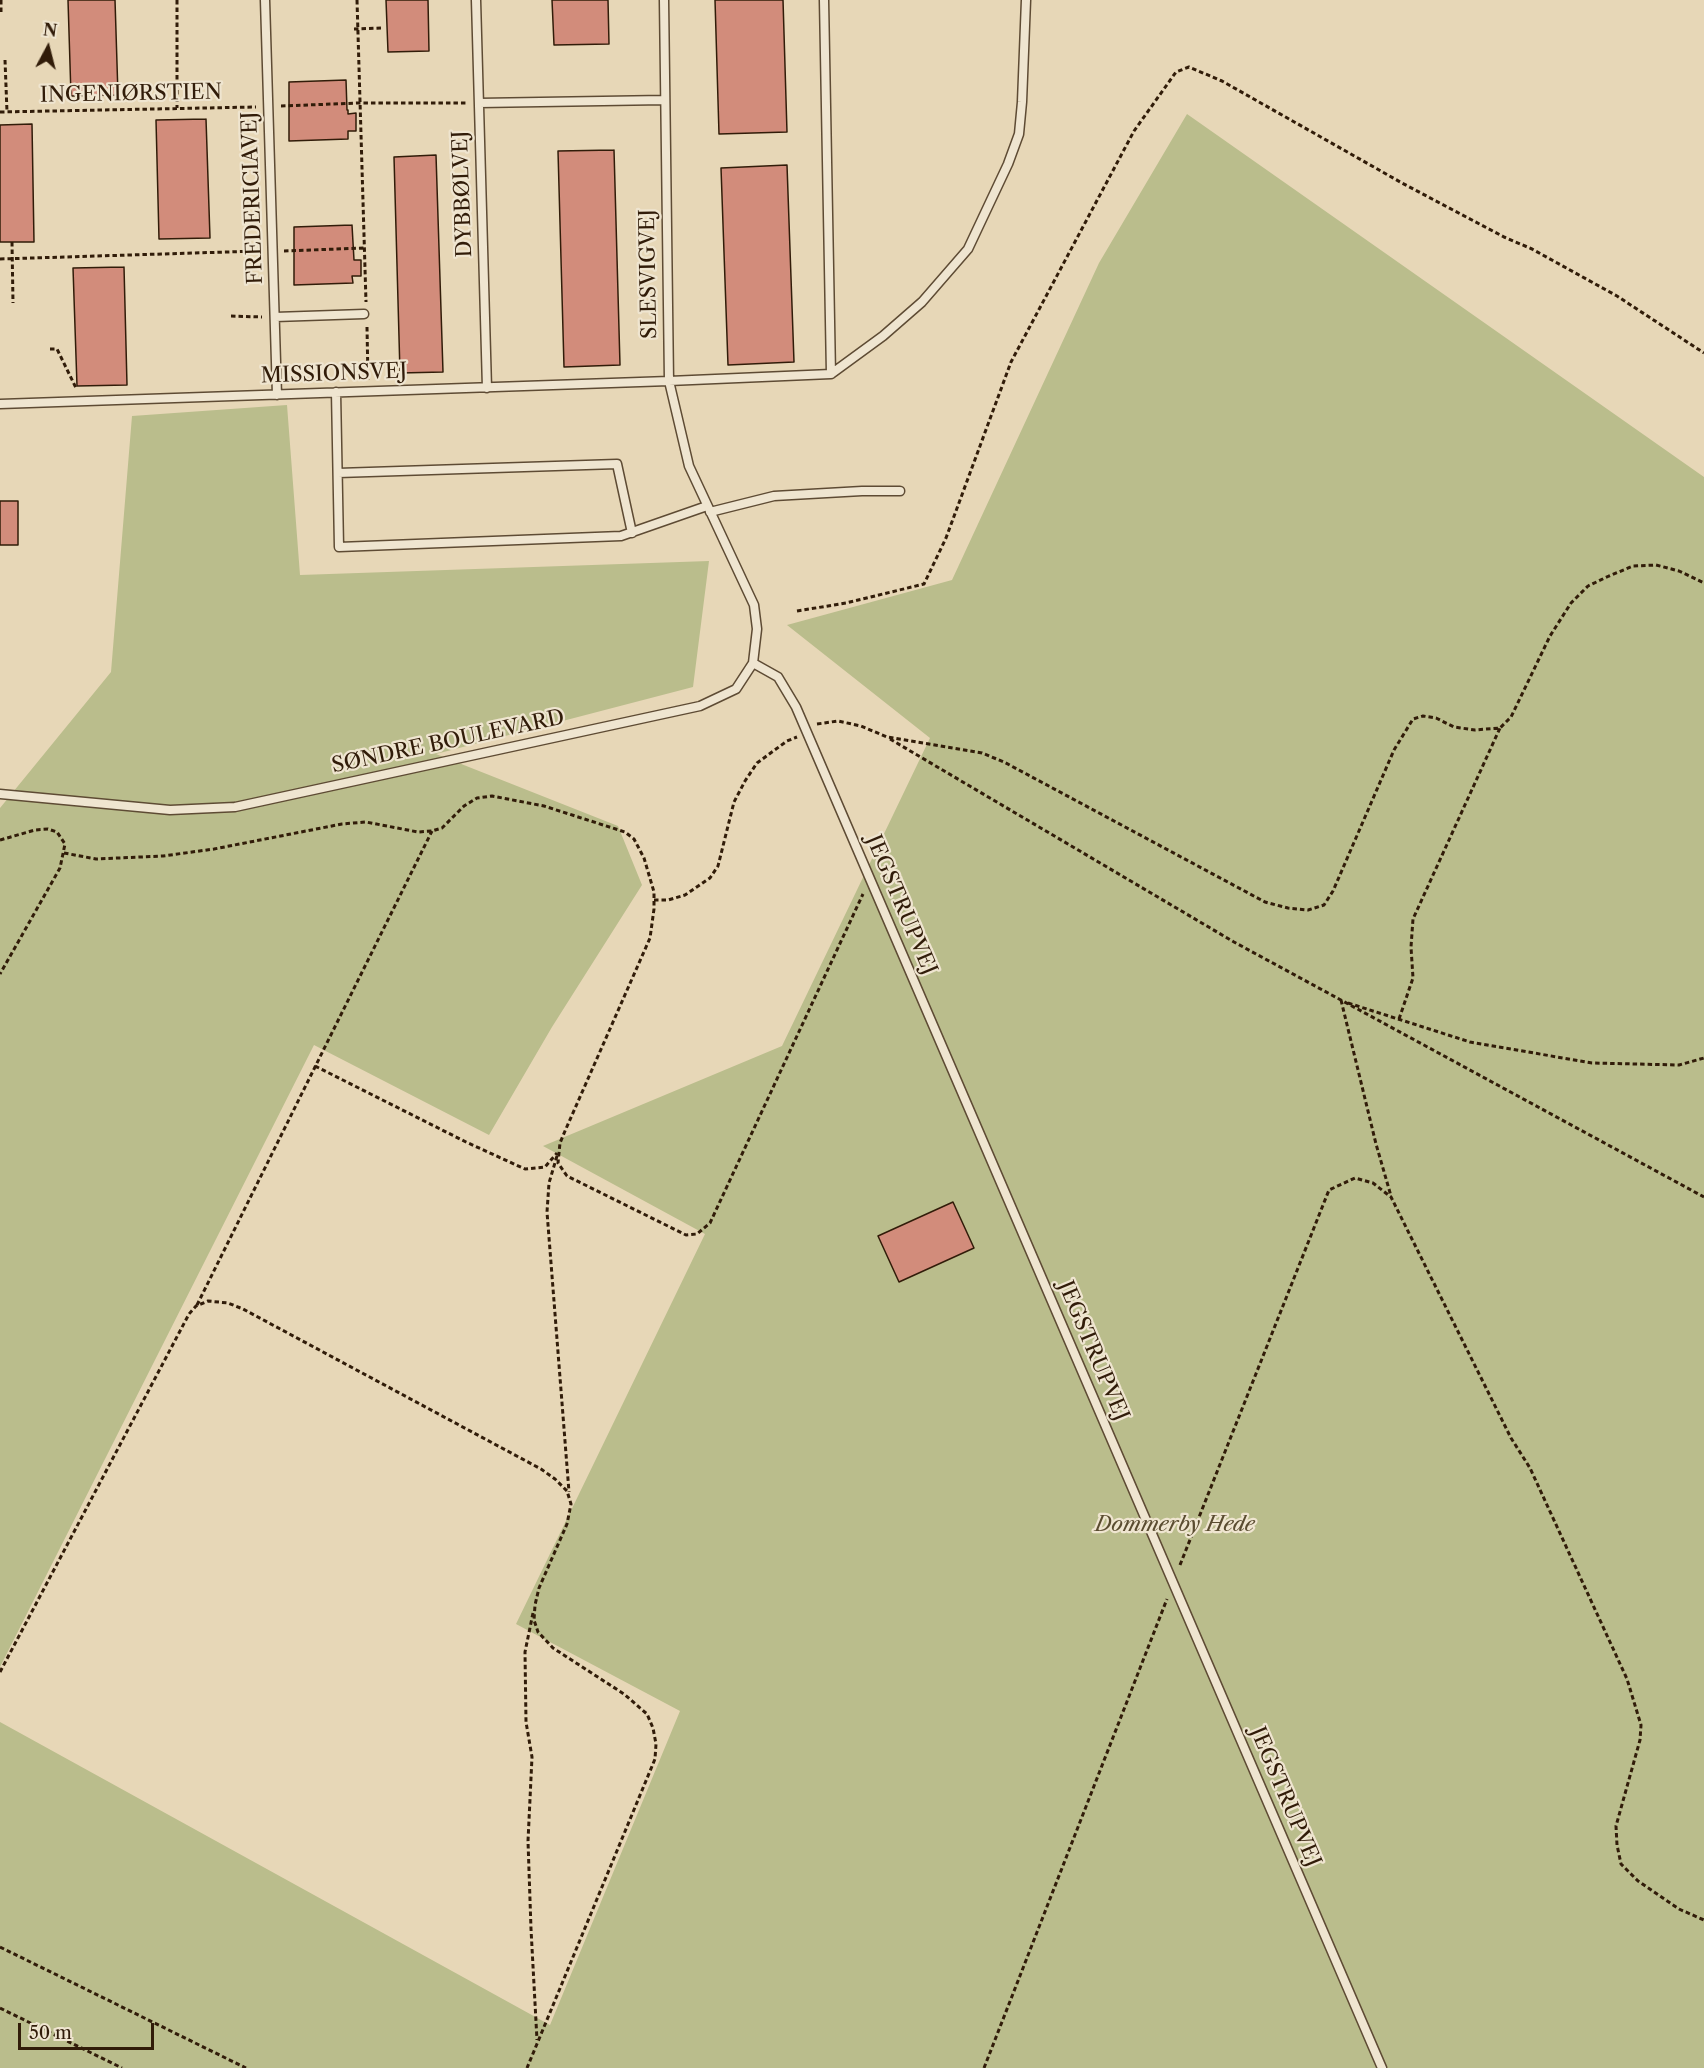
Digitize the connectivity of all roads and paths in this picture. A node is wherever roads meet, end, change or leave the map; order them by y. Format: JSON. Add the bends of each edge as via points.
{"nodes":[{"id":1,"x":1,"y":0,"type":"edge"},
{"id":2,"x":177,"y":0,"type":"edge"},
{"id":3,"x":265,"y":0,"type":"edge"},
{"id":4,"x":357,"y":0,"type":"edge"},
{"id":5,"x":476,"y":0,"type":"edge"},
{"id":6,"x":664,"y":0,"type":"edge"},
{"id":7,"x":824,"y":0,"type":"edge"},
{"id":8,"x":1026,"y":0,"type":"edge"},
{"id":9,"x":1,"y":13,"type":"edge"},
{"id":10,"x":356,"y":28,"type":"junction"},
{"id":11,"x":381,"y":28,"type":"dead end"},
{"id":12,"x":5,"y":60,"type":"dead end"},
{"id":13,"x":664,"y":100,"type":"junction"},
{"id":14,"x":359,"y":103,"type":"junction"},
{"id":15,"x":479,"y":103,"type":"junction"},
{"id":16,"x":268,"y":107,"type":"junction"},
{"id":17,"x":177,"y":108,"type":"junction"},
{"id":18,"x":0,"y":112,"type":"edge"},
{"id":19,"x":7,"y":112,"type":"junction"},
{"id":20,"x":12,"y":242,"type":"dead end"},
{"id":21,"x":364,"y":248,"type":"junction"},
{"id":22,"x":273,"y":251,"type":"junction"},
{"id":23,"x":0,"y":259,"type":"edge"},
{"id":24,"x":12,"y":259,"type":"junction"},
{"id":25,"x":13,"y":303,"type":"dead end"},
{"id":26,"x":366,"y":303,"type":"dead end"},
{"id":27,"x":364,"y":314,"type":"dead end"},
{"id":28,"x":231,"y":316,"type":"dead end"},
{"id":29,"x":274,"y":317,"type":"junction"},
{"id":30,"x":367,"y":325,"type":"dead end"},
{"id":31,"x":50,"y":349,"type":"dead end"},
{"id":32,"x":1704,"y":353,"type":"edge"},
{"id":33,"x":831,"y":374,"type":"junction"},
{"id":34,"x":669,"y":381,"type":"junction"},
{"id":35,"x":487,"y":387,"type":"junction"},
{"id":36,"x":369,"y":391,"type":"junction"},
{"id":37,"x":336,"y":392,"type":"junction"},
{"id":38,"x":277,"y":395,"type":"junction"},
{"id":39,"x":78,"y":402,"type":"junction"},
{"id":40,"x":0,"y":404,"type":"edge"},
{"id":41,"x":338,"y":473,"type":"junction"},
{"id":42,"x":900,"y":491,"type":"dead end"},
{"id":43,"x":709,"y":509,"type":"junction"},
{"id":44,"x":632,"y":533,"type":"junction"},
{"id":45,"x":722,"y":537,"type":"joint"},
{"id":46,"x":1704,"y":583,"type":"edge"},
{"id":47,"x":797,"y":611,"type":"dead end"},
{"id":48,"x":753,"y":663,"type":"junction"},
{"id":49,"x":1500,"y":728,"type":"junction"},
{"id":50,"x":806,"y":729,"type":"junction"},
{"id":51,"x":886,"y":737,"type":"junction"},
{"id":52,"x":0,"y":794,"type":"edge"},
{"id":53,"x":432,"y":831,"type":"junction"},
{"id":54,"x":0,"y":840,"type":"edge"},
{"id":55,"x":64,"y":853,"type":"junction"},
{"id":56,"x":870,"y":879,"type":"junction"},
{"id":57,"x":654,"y":900,"type":"junction"},
{"id":58,"x":0,"y":974,"type":"edge"},
{"id":59,"x":1341,"y":1000,"type":"junction"},
{"id":60,"x":1399,"y":1019,"type":"junction"},
{"id":61,"x":1704,"y":1058,"type":"edge"},
{"id":62,"x":315,"y":1066,"type":"junction"},
{"id":63,"x":558,"y":1152,"type":"junction"},
{"id":64,"x":1391,"y":1197,"type":"junction"},
{"id":65,"x":1704,"y":1197,"type":"edge"},
{"id":66,"x":196,"y":1306,"type":"junction"},
{"id":67,"x":570,"y":1497,"type":"junction"},
{"id":68,"x":1173,"y":1582,"type":"junction"},
{"id":69,"x":535,"y":1605,"type":"junction"},
{"id":70,"x":0,"y":1672,"type":"edge"},
{"id":71,"x":1704,"y":1920,"type":"edge"},
{"id":72,"x":0,"y":1947,"type":"edge"},
{"id":73,"x":0,"y":2008,"type":"edge"},
{"id":74,"x":537,"y":2041,"type":"junction"},
{"id":75,"x":122,"y":2068,"type":"edge"},
{"id":76,"x":246,"y":2068,"type":"edge"},
{"id":77,"x":527,"y":2068,"type":"edge"},
{"id":78,"x":984,"y":2068,"type":"edge"},
{"id":79,"x":1382,"y":2068,"type":"edge"}],
"edges":[{"from":1,"to":9,"type":"path"},
{"from":2,"to":17,"type":"path"},
{"from":3,"to":16,"type":"lane","name":"FREDERICIAVEJ"},
{"from":4,"to":10,"type":"path"},
{"from":5,"to":15,"type":"lane","name":"DYBBØLVEJ"},
{"from":6,"to":13,"type":"lane","name":"SLESVIGVEJ"},
{"from":7,"to":33,"type":"lane"},
{"from":8,"to":33,"type":"lane","via":[[1019,134],[968,249],[922,302]]},
{"from":10,"to":11,"type":"path"},
{"from":10,"to":14,"type":"path"},
{"from":12,"to":19,"type":"path"},
{"from":13,"to":15,"type":"lane"},
{"from":13,"to":34,"type":"lane","name":"SLESVIGVEJ"},
{"from":14,"to":15,"type":"path","name":"INGENIØRSTIEN"},
{"from":14,"to":16,"type":"path","name":"INGENIØRSTIEN"},
{"from":14,"to":21,"type":"path"},
{"from":15,"to":35,"type":"lane","name":"DYBBØLVEJ"},
{"from":16,"to":17,"type":"path","name":"INGENIØRSTIEN"},
{"from":16,"to":22,"type":"lane","name":"FREDERICIAVEJ"},
{"from":17,"to":19,"type":"path","name":"INGENIØRSTIEN"},
{"from":18,"to":19,"type":"path","name":"INGENIØRSTIEN"},
{"from":20,"to":24,"type":"path"},
{"from":21,"to":22,"type":"path"},
{"from":21,"to":26,"type":"path"},
{"from":22,"to":24,"type":"path"},
{"from":22,"to":29,"type":"lane","name":"FREDERICIAVEJ"},
{"from":23,"to":24,"type":"path"},
{"from":24,"to":25,"type":"path"},
{"from":27,"to":29,"type":"lane"},
{"from":28,"to":29,"type":"path"},
{"from":29,"to":38,"type":"lane","name":"FREDERICIAVEJ"},
{"from":30,"to":36,"type":"path"},
{"from":31,"to":39,"type":"path","via":[[57,349],[77,390]]},
{"from":32,"to":47,"type":"path","via":[[1617,296],[1542,254],[1402,183],[1222,81],[1188,67],[1176,72],[1134,131],[1011,362],[946,538],[924,584]]},
{"from":33,"to":34,"type":"lane","name":"MISSIONSVEJ"},
{"from":34,"to":35,"type":"lane","name":"MISSIONSVEJ"},
{"from":34,"to":43,"type":"lane","name":"SLESVIGVEJ","via":[[689,466]]},
{"from":35,"to":36,"type":"lane","name":"MISSIONSVEJ"},
{"from":36,"to":37,"type":"lane","name":"MISSIONSVEJ"},
{"from":37,"to":38,"type":"lane","name":"MISSIONSVEJ"},
{"from":37,"to":41,"type":"lane"},
{"from":38,"to":39,"type":"lane","name":"MISSIONSVEJ"},
{"from":39,"to":40,"type":"lane","name":"MISSIONSVEJ"},
{"from":41,"to":44,"type":"lane","via":[[616,464]]},
{"from":41,"to":44,"type":"lane","via":[[339,547]]},
{"from":42,"to":43,"type":"lane","via":[[774,496]]},
{"from":43,"to":44,"type":"lane"},
{"from":43,"to":45,"type":"lane","name":"SLESVIGVEJ"},
{"from":45,"to":48,"type":"lane","name":"SØNDRE BOULEVARD","via":[[754,605],[757,629]]},
{"from":46,"to":49,"type":"path","via":[[1656,565],[1633,566],[1588,586],[1571,603],[1550,636],[1511,717]]},
{"from":48,"to":50,"type":"lane","name":"JEGSTRUPVEJ","via":[[778,677]]},
{"from":48,"to":52,"type":"lane","name":"SØNDRE BOULEVARD","via":[[736,689],[700,705],[235,807],[170,810]]},
{"from":49,"to":51,"type":"path","via":[[1475,730],[1454,727],[1436,718],[1413,719],[1394,750],[1333,891],[1324,905],[1308,910],[1265,902],[1004,762],[982,753]]},
{"from":49,"to":60,"type":"path","via":[[1413,919],[1413,978]]},
{"from":50,"to":51,"type":"path","via":[[838,721]]},
{"from":50,"to":56,"type":"lane","name":"JEGSTRUPVEJ"},
{"from":50,"to":57,"type":"path","via":[[757,763],[745,781],[734,802],[718,866],[710,878],[685,895]]},
{"from":51,"to":59,"type":"path","via":[[1234,942]]},
{"from":53,"to":55,"type":"path","via":[[366,822],[163,856],[96,859]]},
{"from":53,"to":57,"type":"path","via":[[442,828],[477,798],[492,796],[603,823],[634,838],[650,875]]},
{"from":53,"to":62,"type":"path"},
{"from":54,"to":55,"type":"path","via":[[48,829],[63,838]]},
{"from":55,"to":58,"type":"path","via":[[60,868]]},
{"from":56,"to":63,"type":"path","via":[[704,1229],[686,1235],[567,1176],[558,1163]]},
{"from":56,"to":68,"type":"lane","name":"JEGSTRUPVEJ"},
{"from":57,"to":63,"type":"path","via":[[650,938]]},
{"from":59,"to":60,"type":"path"},
{"from":59,"to":64,"type":"path"},
{"from":59,"to":65,"type":"path"},
{"from":60,"to":61,"type":"path","via":[[1470,1042],[1592,1064],[1679,1065]]},
{"from":62,"to":63,"type":"path","via":[[525,1169],[545,1167]]},
{"from":62,"to":66,"type":"path"},
{"from":63,"to":67,"type":"path","via":[[549,1183],[547,1212]]},
{"from":64,"to":68,"type":"path","via":[[1373,1183],[1355,1178],[1329,1190]]},
{"from":64,"to":71,"type":"path","via":[[1511,1438],[1530,1468],[1627,1679],[1641,1725],[1616,1826],[1621,1864],[1638,1881],[1679,1909]]},
{"from":66,"to":67,"type":"path","via":[[217,1301],[243,1309],[541,1469],[562,1485]]},
{"from":66,"to":70,"type":"path"},
{"from":67,"to":69,"type":"path","via":[[567,1524]]},
{"from":68,"to":78,"type":"path"},
{"from":68,"to":79,"type":"lane","name":"JEGSTRUPVEJ"},
{"from":69,"to":74,"type":"path","via":[[525,1652],[526,1722],[532,1757],[528,1840]]},
{"from":69,"to":74,"type":"path","via":[[538,1632],[553,1648],[637,1704],[647,1714],[656,1744],[655,1759]]},
{"from":72,"to":76,"type":"path"},
{"from":73,"to":75,"type":"path"},
{"from":74,"to":77,"type":"path"}]}
